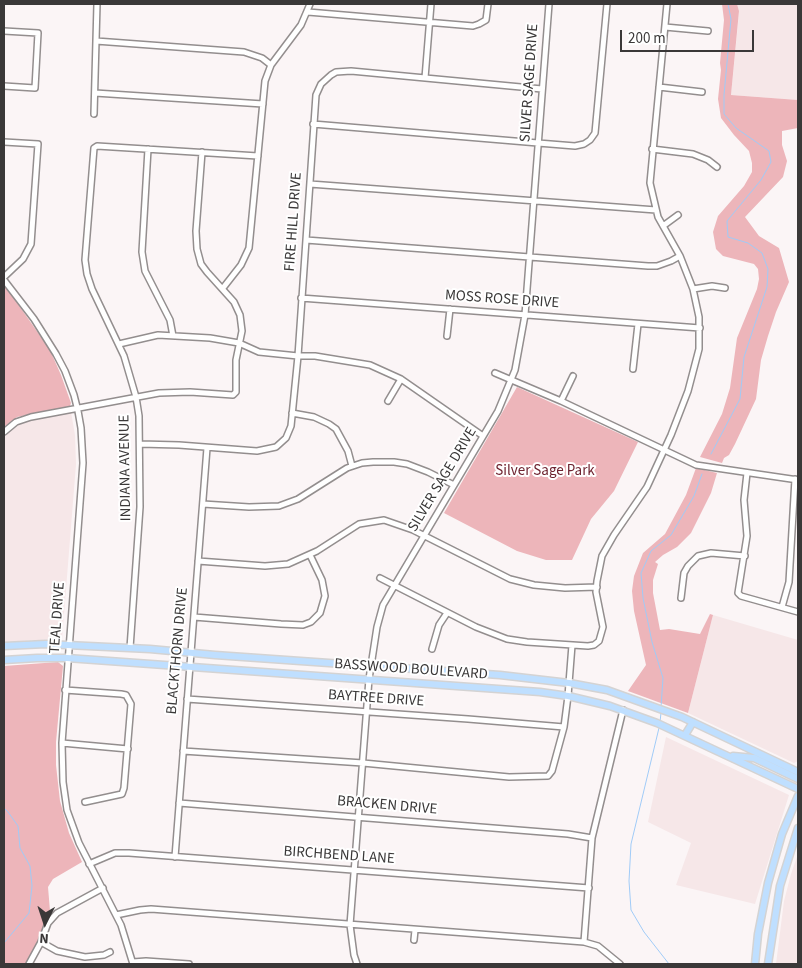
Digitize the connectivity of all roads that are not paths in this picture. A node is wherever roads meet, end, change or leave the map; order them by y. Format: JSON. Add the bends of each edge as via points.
{"nodes":[{"id":1,"x":97,"y":4,"type":"edge"},
{"id":2,"x":310,"y":4,"type":"edge"},
{"id":3,"x":430,"y":4,"type":"edge"},
{"id":4,"x":488,"y":4,"type":"edge"},
{"id":5,"x":549,"y":4,"type":"edge"},
{"id":6,"x":607,"y":4,"type":"edge"},
{"id":7,"x":667,"y":4,"type":"edge"},
{"id":8,"x":308,"y":12,"type":"junction"},
{"id":9,"x":429,"y":22,"type":"junction"},
{"id":10,"x":665,"y":26,"type":"junction"},
{"id":11,"x":4,"y":31,"type":"edge"},
{"id":12,"x":708,"y":31,"type":"dead end"},
{"id":13,"x":96,"y":41,"type":"junction"},
{"id":14,"x":271,"y":65,"type":"junction"},
{"id":15,"x":425,"y":78,"type":"junction"},
{"id":16,"x":4,"y":86,"type":"edge"},
{"id":17,"x":659,"y":87,"type":"junction"},
{"id":18,"x":542,"y":89,"type":"junction"},
{"id":19,"x":702,"y":92,"type":"dead end"},
{"id":20,"x":95,"y":93,"type":"junction"},
{"id":21,"x":263,"y":104,"type":"junction"},
{"id":22,"x":94,"y":114,"type":"dead end"},
{"id":23,"x":313,"y":124,"type":"junction"},
{"id":24,"x":4,"y":142,"type":"edge"},
{"id":25,"x":538,"y":143,"type":"junction"},
{"id":26,"x":148,"y":148,"type":"junction"},
{"id":27,"x":652,"y":149,"type":"junction"},
{"id":28,"x":202,"y":152,"type":"junction"},
{"id":29,"x":258,"y":156,"type":"junction"},
{"id":30,"x":717,"y":167,"type":"dead end"},
{"id":31,"x":310,"y":184,"type":"junction"},
{"id":32,"x":534,"y":201,"type":"junction"},
{"id":33,"x":656,"y":210,"type":"junction"},
{"id":34,"x":678,"y":215,"type":"dead end"},
{"id":35,"x":663,"y":226,"type":"junction"},
{"id":36,"x":306,"y":240,"type":"junction"},
{"id":37,"x":680,"y":256,"type":"junction"},
{"id":38,"x":529,"y":258,"type":"junction"},
{"id":39,"x":4,"y":278,"type":"edge"},
{"id":40,"x":223,"y":288,"type":"junction"},
{"id":41,"x":726,"y":288,"type":"dead end"},
{"id":42,"x":693,"y":289,"type":"junction"},
{"id":43,"x":301,"y":298,"type":"junction"},
{"id":44,"x":450,"y":309,"type":"junction"},
{"id":45,"x":525,"y":315,"type":"junction"},
{"id":46,"x":638,"y":324,"type":"junction"},
{"id":47,"x":700,"y":328,"type":"junction"},
{"id":48,"x":173,"y":336,"type":"junction"},
{"id":49,"x":447,"y":336,"type":"dead end"},
{"id":50,"x":119,"y":344,"type":"junction"},
{"id":51,"x":239,"y":344,"type":"junction"},
{"id":52,"x":298,"y":356,"type":"junction"},
{"id":53,"x":633,"y":369,"type":"dead end"},
{"id":54,"x":495,"y":373,"type":"dead end"},
{"id":55,"x":573,"y":376,"type":"dead end"},
{"id":56,"x":400,"y":379,"type":"junction"},
{"id":57,"x":512,"y":379,"type":"junction"},
{"id":58,"x":136,"y":397,"type":"junction"},
{"id":59,"x":388,"y":401,"type":"dead end"},
{"id":60,"x":561,"y":401,"type":"junction"},
{"id":61,"x":77,"y":408,"type":"junction"},
{"id":62,"x":292,"y":413,"type":"junction"},
{"id":63,"x":4,"y":432,"type":"edge"},
{"id":64,"x":483,"y":436,"type":"junction"},
{"id":65,"x":140,"y":444,"type":"junction"},
{"id":66,"x":207,"y":448,"type":"junction"},
{"id":67,"x":664,"y":451,"type":"junction"},
{"id":68,"x":352,"y":466,"type":"junction"},
{"id":69,"x":747,"y":472,"type":"junction"},
{"id":70,"x":797,"y":479,"type":"edge"},
{"id":71,"x":454,"y":486,"type":"junction"},
{"id":72,"x":203,"y":504,"type":"junction"},
{"id":73,"x":424,"y":537,"type":"junction"},
{"id":74,"x":310,"y":555,"type":"junction"},
{"id":75,"x":745,"y":556,"type":"junction"},
{"id":76,"x":198,"y":561,"type":"junction"},
{"id":77,"x":380,"y":578,"type":"dead end"},
{"id":78,"x":394,"y":585,"type":"junction"},
{"id":79,"x":597,"y":587,"type":"junction"},
{"id":80,"x":681,"y":598,"type":"dead end"},
{"id":81,"x":782,"y":607,"type":"junction"},
{"id":82,"x":798,"y":612,"type":"edge"},
{"id":83,"x":447,"y":613,"type":"junction"},
{"id":84,"x":194,"y":617,"type":"junction"},
{"id":85,"x":68,"y":645,"type":"junction"},
{"id":86,"x":572,"y":645,"type":"junction"},
{"id":87,"x":4,"y":646,"type":"edge"},
{"id":88,"x":130,"y":648,"type":"junction"},
{"id":89,"x":432,"y":649,"type":"dead end"},
{"id":90,"x":191,"y":652,"type":"junction"},
{"id":91,"x":67,"y":658,"type":"junction"},
{"id":92,"x":4,"y":660,"type":"edge"},
{"id":93,"x":371,"y":666,"type":"junction"},
{"id":94,"x":190,"y":667,"type":"junction"},
{"id":95,"x":369,"y":680,"type":"junction"},
{"id":96,"x":569,"y":683,"type":"junction"},
{"id":97,"x":65,"y":690,"type":"junction"},
{"id":98,"x":568,"y":696,"type":"junction"},
{"id":99,"x":187,"y":699,"type":"junction"},
{"id":100,"x":623,"y":710,"type":"junction"},
{"id":101,"x":367,"y":711,"type":"junction"},
{"id":102,"x":693,"y":722,"type":"junction"},
{"id":103,"x":564,"y":727,"type":"junction"},
{"id":104,"x":685,"y":735,"type":"junction"},
{"id":105,"x":62,"y":743,"type":"junction"},
{"id":106,"x":128,"y":749,"type":"junction"},
{"id":107,"x":183,"y":751,"type":"junction"},
{"id":108,"x":727,"y":755,"type":"junction"},
{"id":109,"x":363,"y":763,"type":"junction"},
{"id":110,"x":781,"y":764,"type":"junction"},
{"id":111,"x":798,"y":765,"type":"edge"},
{"id":112,"x":798,"y":772,"type":"edge"},
{"id":113,"x":798,"y":779,"type":"edge"},
{"id":114,"x":798,"y":788,"type":"edge"},
{"id":115,"x":798,"y":796,"type":"edge"},
{"id":116,"x":85,"y":802,"type":"dead end"},
{"id":117,"x":180,"y":803,"type":"junction"},
{"id":118,"x":359,"y":816,"type":"junction"},
{"id":119,"x":798,"y":828,"type":"edge"},
{"id":120,"x":592,"y":838,"type":"junction"},
{"id":121,"x":175,"y":857,"type":"junction"},
{"id":122,"x":774,"y":862,"type":"junction"},
{"id":123,"x":89,"y":864,"type":"junction"},
{"id":124,"x":786,"y":866,"type":"junction"},
{"id":125,"x":355,"y":870,"type":"junction"},
{"id":126,"x":103,"y":888,"type":"junction"},
{"id":127,"x":589,"y":888,"type":"junction"},
{"id":128,"x":116,"y":915,"type":"junction"},
{"id":129,"x":350,"y":925,"type":"junction"},
{"id":130,"x":415,"y":930,"type":"junction"},
{"id":131,"x":414,"y":940,"type":"dead end"},
{"id":132,"x":41,"y":942,"type":"junction"},
{"id":133,"x":584,"y":942,"type":"junction"},
{"id":134,"x":110,"y":952,"type":"dead end"},
{"id":135,"x":133,"y":963,"type":"edge"},
{"id":136,"x":29,"y":964,"type":"edge"},
{"id":137,"x":189,"y":964,"type":"edge"},
{"id":138,"x":356,"y":964,"type":"edge"},
{"id":139,"x":620,"y":964,"type":"edge"},
{"id":140,"x":754,"y":964,"type":"edge"},
{"id":141,"x":768,"y":964,"type":"edge"}],
"edges":[{"from":1,"to":13,"type":"street"},
{"from":2,"to":8,"type":"street"},
{"from":3,"to":9,"type":"street"},
{"from":4,"to":9,"type":"street","via":[[486,20],[473,26]]},
{"from":5,"to":18,"type":"street","name":"SILVER SAGE DRIVE"},
{"from":6,"to":25,"type":"street","via":[[594,136],[575,146]]},
{"from":7,"to":10,"type":"street"},
{"from":8,"to":9,"type":"street"},
{"from":8,"to":14,"type":"street"},
{"from":9,"to":15,"type":"street"},
{"from":10,"to":12,"type":"street"},
{"from":10,"to":17,"type":"street"},
{"from":11,"to":16,"type":"street","via":[[38,34],[35,88]]},
{"from":13,"to":14,"type":"street","via":[[244,52]]},
{"from":13,"to":20,"type":"street"},
{"from":14,"to":21,"type":"street","via":[[265,81]]},
{"from":15,"to":18,"type":"street","name":"FIRE HILL DRIVE"},
{"from":15,"to":23,"type":"street","name":"FIRE HILL DRIVE","via":[[336,72],[318,88]]},
{"from":17,"to":19,"type":"street"},
{"from":17,"to":27,"type":"street"},
{"from":18,"to":25,"type":"street","name":"SILVER SAGE DRIVE"},
{"from":20,"to":21,"type":"street"},
{"from":20,"to":22,"type":"street"},
{"from":21,"to":29,"type":"street"},
{"from":23,"to":25,"type":"street"},
{"from":23,"to":31,"type":"street","name":"FIRE HILL DRIVE"},
{"from":24,"to":39,"type":"street","via":[[38,144],[30,249]]},
{"from":25,"to":32,"type":"street","name":"SILVER SAGE DRIVE"},
{"from":26,"to":28,"type":"street"},
{"from":26,"to":48,"type":"street","via":[[142,252],[145,271],[170,320]]},
{"from":26,"to":50,"type":"street","name":"INDIANA AVENUE","via":[[94,148],[85,260],[92,289]]},
{"from":27,"to":30,"type":"street","via":[[693,154]]},
{"from":27,"to":33,"type":"street","via":[[650,183]]},
{"from":28,"to":29,"type":"street"},
{"from":28,"to":40,"type":"street","via":[[197,249],[201,264]]},
{"from":29,"to":40,"type":"street","via":[[249,248]]},
{"from":31,"to":32,"type":"street"},
{"from":31,"to":36,"type":"street","name":"FIRE HILL DRIVE"},
{"from":32,"to":33,"type":"street"},
{"from":32,"to":38,"type":"street","name":"SILVER SAGE DRIVE"},
{"from":33,"to":35,"type":"street"},
{"from":34,"to":35,"type":"street"},
{"from":35,"to":37,"type":"street"},
{"from":36,"to":38,"type":"street"},
{"from":36,"to":43,"type":"street","name":"FIRE HILL DRIVE"},
{"from":37,"to":38,"type":"street","via":[[658,266]]},
{"from":37,"to":42,"type":"street"},
{"from":38,"to":45,"type":"street","name":"SILVER SAGE DRIVE"},
{"from":39,"to":61,"type":"street","name":"TEAL DRIVE","via":[[56,354]]},
{"from":40,"to":51,"type":"street","via":[[240,314],[242,331]]},
{"from":41,"to":42,"type":"street"},
{"from":42,"to":47,"type":"street"},
{"from":43,"to":44,"type":"street","name":"MOSS ROSE DRIVE"},
{"from":43,"to":52,"type":"street","name":"FIRE HILL DRIVE"},
{"from":44,"to":45,"type":"street","name":"MOSS ROSE DRIVE"},
{"from":44,"to":49,"type":"street"},
{"from":45,"to":46,"type":"street","name":"MOSS ROSE DRIVE"},
{"from":45,"to":57,"type":"street","name":"SILVER SAGE DRIVE"},
{"from":46,"to":47,"type":"street","name":"MOSS ROSE DRIVE"},
{"from":46,"to":53,"type":"street"},
{"from":47,"to":67,"type":"street","via":[[692,379]]},
{"from":48,"to":50,"type":"street","via":[[154,335]]},
{"from":48,"to":51,"type":"street"},
{"from":50,"to":58,"type":"street","name":"INDIANA AVENUE"},
{"from":51,"to":52,"type":"street","via":[[259,352]]},
{"from":51,"to":58,"type":"street","via":[[235,394],[167,392]]},
{"from":52,"to":56,"type":"street","via":[[357,362]]},
{"from":52,"to":62,"type":"street","name":"FIRE HILL DRIVE"},
{"from":54,"to":57,"type":"street"},
{"from":55,"to":60,"type":"street"},
{"from":56,"to":59,"type":"street"},
{"from":56,"to":64,"type":"street"},
{"from":57,"to":60,"type":"street"},
{"from":57,"to":64,"type":"street","name":"SILVER SAGE DRIVE"},
{"from":58,"to":61,"type":"street"},
{"from":58,"to":65,"type":"street","name":"INDIANA AVENUE"},
{"from":60,"to":67,"type":"street"},
{"from":61,"to":63,"type":"street","via":[[31,417],[16,422]]},
{"from":61,"to":85,"type":"street","name":"TEAL DRIVE","via":[[83,463]]},
{"from":62,"to":66,"type":"street","name":"FIRE HILL DRIVE","via":[[289,433],[276,447],[257,451]]},
{"from":62,"to":68,"type":"street","via":[[314,416],[336,429]]},
{"from":64,"to":71,"type":"street","name":"SILVER SAGE DRIVE"},
{"from":65,"to":66,"type":"street","name":"FIRE HILL DRIVE"},
{"from":65,"to":88,"type":"street","name":"INDIANA AVENUE","via":[[140,506]]},
{"from":66,"to":72,"type":"street","name":"BLACKTHORN DRIVE"},
{"from":67,"to":69,"type":"street","via":[[696,465]]},
{"from":67,"to":79,"type":"street","via":[[644,492],[605,548]]},
{"from":68,"to":71,"type":"street","via":[[373,462],[407,464]]},
{"from":68,"to":72,"type":"street","via":[[298,499],[279,506]]},
{"from":69,"to":70,"type":"street"},
{"from":69,"to":75,"type":"street"},
{"from":70,"to":81,"type":"street","via":[[789,582]]},
{"from":71,"to":73,"type":"street","name":"SILVER SAGE DRIVE"},
{"from":72,"to":76,"type":"street","name":"BLACKTHORN DRIVE"},
{"from":73,"to":74,"type":"street","via":[[405,526],[377,520],[359,524]]},
{"from":73,"to":78,"type":"street","name":"SILVER SAGE DRIVE"},
{"from":73,"to":79,"type":"street","via":[[522,583],[565,588]]},
{"from":74,"to":76,"type":"street","via":[[288,564],[272,566]]},
{"from":74,"to":84,"type":"street","via":[[322,580],[325,596],[320,613],[311,622],[303,625]]},
{"from":75,"to":80,"type":"street","via":[[711,553],[698,556],[684,573]]},
{"from":75,"to":81,"type":"street","via":[[740,595]]},
{"from":76,"to":84,"type":"street","name":"BLACKTHORN DRIVE"},
{"from":77,"to":78,"type":"street"},
{"from":78,"to":83,"type":"street"},
{"from":78,"to":93,"type":"street","name":"SILVER SAGE DRIVE","via":[[381,612]]},
{"from":79,"to":86,"type":"street","via":[[603,627],[601,637],[597,643],[588,646]]},
{"from":81,"to":82,"type":"street"},
{"from":83,"to":86,"type":"street","via":[[507,639]]},
{"from":83,"to":89,"type":"street","via":[[439,625]]},
{"from":84,"to":90,"type":"street","name":"BLACKTHORN DRIVE"},
{"from":85,"to":87,"type":"main road","name":"BASSWOOD BOULEVARD"},
{"from":85,"to":88,"type":"main road","name":"BASSWOOD BOULEVARD"},
{"from":85,"to":91,"type":"street","name":"TEAL DRIVE"},
{"from":86,"to":96,"type":"street"},
{"from":88,"to":90,"type":"main road","name":"BASSWOOD BOULEVARD"},
{"from":90,"to":93,"type":"main road","name":"BASSWOOD BOULEVARD"},
{"from":90,"to":94,"type":"street","name":"BLACKTHORN DRIVE"},
{"from":91,"to":92,"type":"main road","name":"BASSWOOD BOULEVARD"},
{"from":91,"to":94,"type":"main road","name":"BASSWOOD BOULEVARD"},
{"from":91,"to":97,"type":"street","name":"TEAL DRIVE"},
{"from":93,"to":95,"type":"street","name":"SILVER SAGE DRIVE"},
{"from":93,"to":96,"type":"main road","name":"BASSWOOD BOULEVARD"},
{"from":94,"to":95,"type":"main road","name":"BASSWOOD BOULEVARD"},
{"from":94,"to":99,"type":"street","name":"BLACKTHORN DRIVE"},
{"from":95,"to":98,"type":"main road","name":"BASSWOOD BOULEVARD"},
{"from":95,"to":101,"type":"street","name":"SILVER SAGE DRIVE"},
{"from":96,"to":98,"type":"street"},
{"from":96,"to":102,"type":"main road","name":"BASSWOOD BOULEVARD","via":[[607,690]]},
{"from":97,"to":105,"type":"street","name":"TEAL DRIVE"},
{"from":97,"to":106,"type":"street","via":[[121,694],[128,698],[131,704]]},
{"from":98,"to":100,"type":"main road","name":"BASSWOOD BOULEVARD"},
{"from":98,"to":103,"type":"street"},
{"from":99,"to":101,"type":"street","name":"BAYTREE DRIVE"},
{"from":99,"to":107,"type":"street","name":"BLACKTHORN DRIVE"},
{"from":100,"to":104,"type":"main road","name":"BASSWOOD BOULEVARD"},
{"from":100,"to":120,"type":"street"},
{"from":101,"to":103,"type":"street","name":"BAYTREE DRIVE"},
{"from":101,"to":109,"type":"street","name":"SILVER SAGE DRIVE"},
{"from":102,"to":104,"type":"main road"},
{"from":102,"to":110,"type":"main road","name":"BASSWOOD BOULEVARD"},
{"from":103,"to":109,"type":"street","via":[[552,771],[546,777],[509,777]]},
{"from":104,"to":108,"type":"main road","name":"BASSWOOD BOULEVARD"},
{"from":105,"to":106,"type":"street"},
{"from":105,"to":123,"type":"street","name":"TEAL DRIVE","via":[[67,810]]},
{"from":106,"to":116,"type":"street","via":[[122,794]]},
{"from":107,"to":109,"type":"street"},
{"from":107,"to":117,"type":"street","name":"BLACKTHORN DRIVE"},
{"from":108,"to":113,"type":"main road","via":[[754,758]]},
{"from":108,"to":114,"type":"main road","name":"BASSWOOD BOULEVARD"},
{"from":109,"to":118,"type":"street","name":"SILVER SAGE DRIVE"},
{"from":110,"to":111,"type":"main road"},
{"from":110,"to":112,"type":"main road","name":"BASSWOOD BOULEVARD"},
{"from":115,"to":122,"type":"main road"},
{"from":117,"to":118,"type":"street","name":"BRACKEN DRIVE"},
{"from":117,"to":121,"type":"street","name":"BLACKTHORN DRIVE"},
{"from":118,"to":120,"type":"street","name":"BRACKEN DRIVE"},
{"from":118,"to":125,"type":"street","name":"SILVER SAGE DRIVE"},
{"from":119,"to":124,"type":"main road"},
{"from":120,"to":127,"type":"street"},
{"from":121,"to":123,"type":"street","name":"BIRCHBEND LANE","via":[[115,853]]},
{"from":121,"to":125,"type":"street","name":"BIRCHBEND LANE"},
{"from":122,"to":124,"type":"main road"},
{"from":122,"to":140,"type":"main road"},
{"from":123,"to":126,"type":"street","name":"TEAL DRIVE"},
{"from":124,"to":141,"type":"main road"},
{"from":125,"to":127,"type":"street","name":"BIRCHBEND LANE"},
{"from":125,"to":129,"type":"street","name":"SILVER SAGE DRIVE"},
{"from":126,"to":128,"type":"street","name":"TEAL DRIVE"},
{"from":126,"to":132,"type":"street","via":[[57,913],[48,923]]},
{"from":127,"to":133,"type":"street"},
{"from":128,"to":129,"type":"street","via":[[150,909]]},
{"from":128,"to":135,"type":"street","name":"TEAL DRIVE"},
{"from":129,"to":130,"type":"street"},
{"from":129,"to":138,"type":"street","name":"SILVER SAGE DRIVE"},
{"from":130,"to":131,"type":"street"},
{"from":130,"to":133,"type":"street"},
{"from":132,"to":134,"type":"street","via":[[85,957]]},
{"from":132,"to":136,"type":"street"},
{"from":133,"to":139,"type":"street","via":[[598,946]]},
{"from":135,"to":137,"type":"street"}]}
